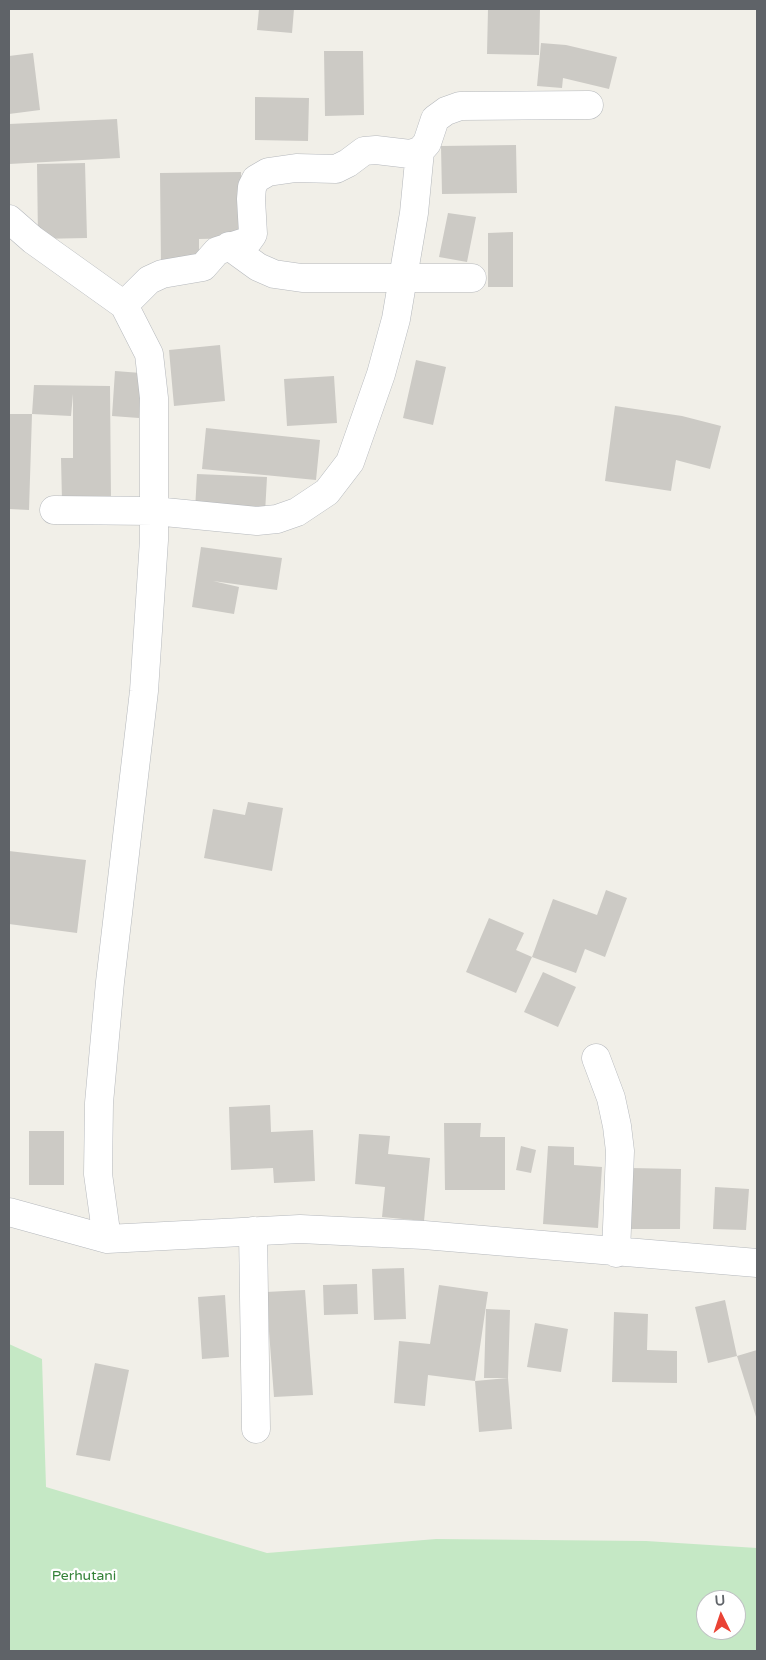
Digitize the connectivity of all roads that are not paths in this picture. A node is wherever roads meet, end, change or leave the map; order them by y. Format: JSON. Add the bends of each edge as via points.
{"nodes":[{"id":1,"x":589,"y":105,"type":"dead end"},
{"id":2,"x":420,"y":151,"type":"junction"},
{"id":3,"x":9,"y":219,"type":"edge"},
{"id":4,"x":229,"y":246,"type":"junction"},
{"id":5,"x":472,"y":278,"type":"dead end"},
{"id":6,"x":402,"y":279,"type":"junction"},
{"id":7,"x":124,"y":305,"type":"junction"},
{"id":8,"x":54,"y":510,"type":"dead end"},
{"id":9,"x":154,"y":511,"type":"junction"},
{"id":10,"x":596,"y":1058,"type":"dead end"},
{"id":11,"x":9,"y":1212,"type":"edge"},
{"id":12,"x":253,"y":1231,"type":"junction"},
{"id":13,"x":107,"y":1239,"type":"junction"},
{"id":14,"x":616,"y":1252,"type":"junction"},
{"id":15,"x":757,"y":1263,"type":"edge"},
{"id":16,"x":256,"y":1429,"type":"dead end"}],
"edges":[{"from":1,"to":2,"type":"street","via":[[460,106],[435,119],[427,142]]},
{"from":2,"to":4,"type":"street","via":[[410,154],[364,151],[336,169],[296,168],[268,172],[252,187],[252,234],[248,241]]},
{"from":2,"to":6,"type":"street","via":[[414,213]]},
{"from":3,"to":7,"type":"street","via":[[32,240]]},
{"from":4,"to":6,"type":"street","via":[[258,267],[274,274],[302,278]]},
{"from":4,"to":7,"type":"street","via":[[217,251],[203,267],[162,274],[149,280]]},
{"from":5,"to":6,"type":"street"},
{"from":6,"to":9,"type":"street","via":[[396,319],[381,374],[350,462],[327,492],[297,512],[277,519],[257,521]]},
{"from":7,"to":9,"type":"street","via":[[149,354],[154,398]]},
{"from":8,"to":9,"type":"street"},
{"from":9,"to":13,"type":"street","via":[[144,691],[99,1103],[98,1174]]},
{"from":10,"to":14,"type":"street","via":[[611,1098],[620,1152]]},
{"from":11,"to":13,"type":"street"},
{"from":12,"to":13,"type":"street"},
{"from":12,"to":14,"type":"street","via":[[300,1229],[424,1234]]},
{"from":12,"to":16,"type":"street"},
{"from":14,"to":15,"type":"street"}]}
